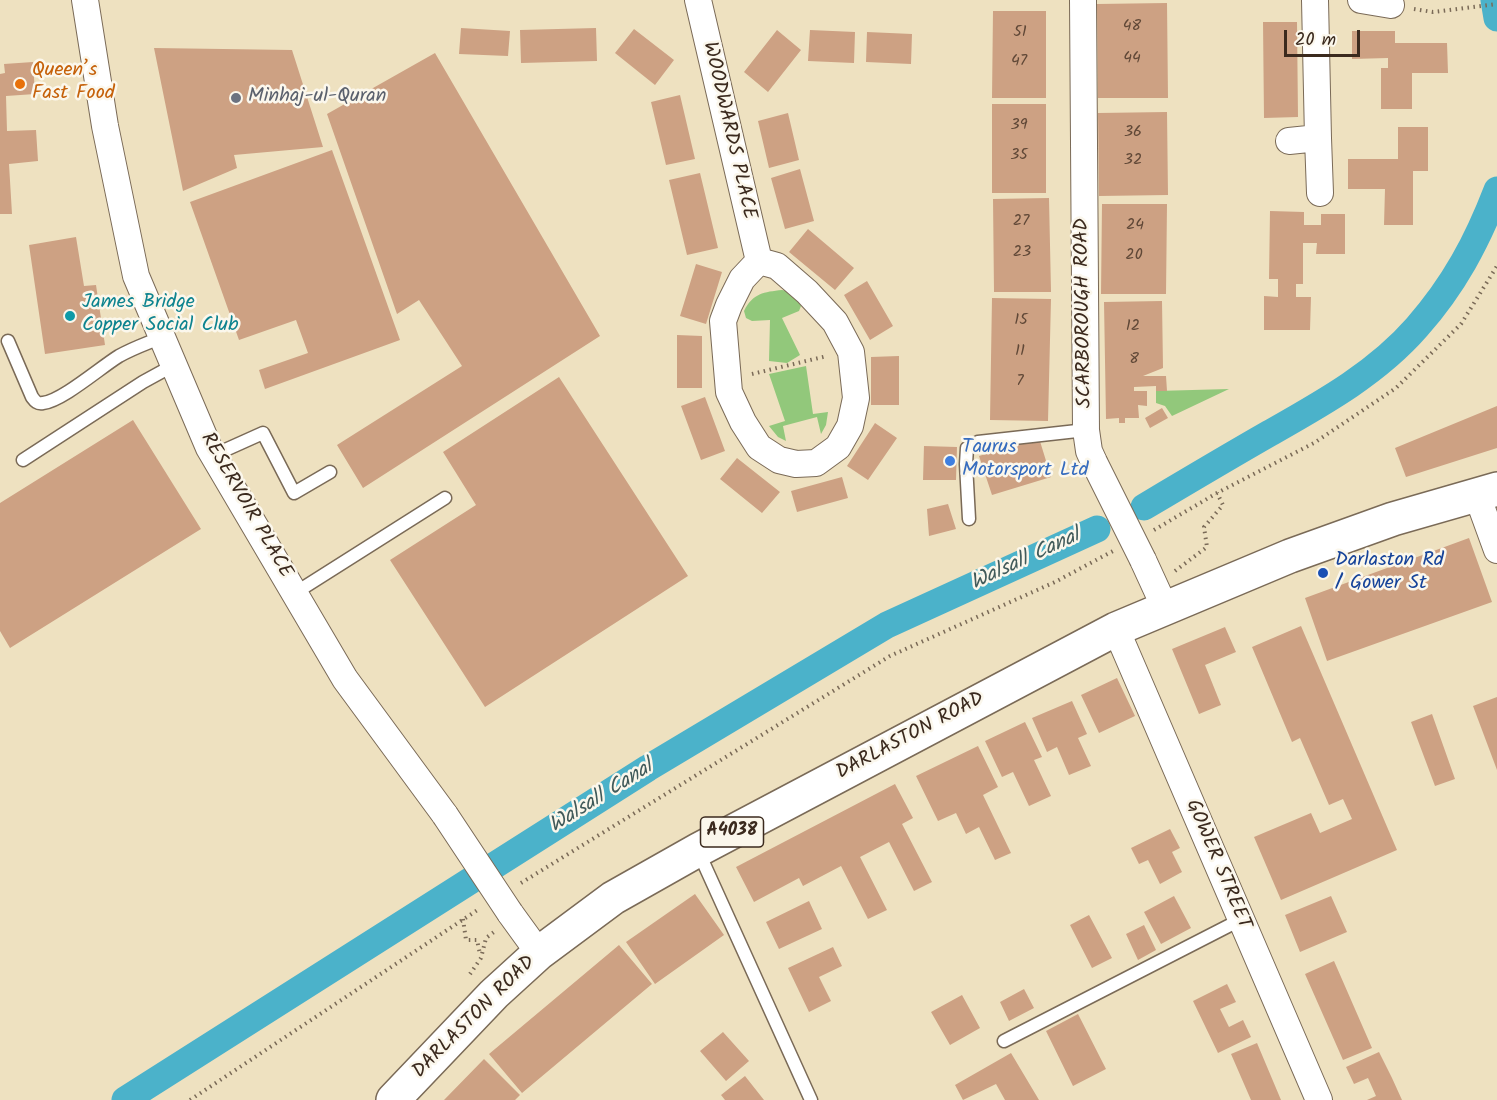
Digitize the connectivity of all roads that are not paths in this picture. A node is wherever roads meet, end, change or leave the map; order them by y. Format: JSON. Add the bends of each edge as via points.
{"nodes":[{"id":1,"x":85,"y":0,"type":"edge"},
{"id":2,"x":698,"y":0,"type":"edge"},
{"id":3,"x":1083,"y":0,"type":"edge"},
{"id":4,"x":1315,"y":0,"type":"edge"},
{"id":5,"x":1361,"y":0,"type":"edge"},
{"id":6,"x":1391,"y":5,"type":"road end"},
{"id":7,"x":1318,"y":138,"type":"junction"},
{"id":8,"x":1289,"y":141,"type":"dead end"},
{"id":9,"x":1320,"y":193,"type":"dead end"},
{"id":10,"x":759,"y":261,"type":"junction"},
{"id":11,"x":162,"y":337,"type":"junction"},
{"id":12,"x":8,"y":341,"type":"dead end"},
{"id":13,"x":174,"y":365,"type":"junction"},
{"id":14,"x":1086,"y":430,"type":"junction"},
{"id":15,"x":214,"y":455,"type":"junction"},
{"id":16,"x":23,"y":460,"type":"dead end"},
{"id":17,"x":330,"y":472,"type":"dead end"},
{"id":18,"x":1487,"y":492,"type":"edge"},
{"id":19,"x":445,"y":498,"type":"dead end"},
{"id":20,"x":969,"y":519,"type":"dead end"},
{"id":21,"x":1497,"y":550,"type":"edge"},
{"id":22,"x":295,"y":593,"type":"junction"},
{"id":23,"x":1160,"y":597,"type":"junction"},
{"id":24,"x":1116,"y":629,"type":"junction"},
{"id":25,"x":698,"y":850,"type":"junction"},
{"id":26,"x":1240,"y":920,"type":"junction"},
{"id":27,"x":539,"y":953,"type":"junction"},
{"id":28,"x":1004,"y":1041,"type":"dead end"},
{"id":29,"x":393,"y":1100,"type":"edge"},
{"id":30,"x":811,"y":1100,"type":"edge"},
{"id":31,"x":1319,"y":1100,"type":"edge"}],
"edges":[{"from":1,"to":11,"type":"street","name":"RESERVOIR PLACE","via":[[105,126],[136,276]]},
{"from":2,"to":10,"type":"street","name":"WOODWARDS PLACE"},
{"from":3,"to":14,"type":"street","name":"SCARBOROUGH ROAD"},
{"from":4,"to":7,"type":"street"},
{"from":5,"to":6,"type":"street"},
{"from":7,"to":8,"type":"street"},
{"from":7,"to":9,"type":"street"},
{"from":10,"to":10,"type":"street","via":[[742,279],[723,321],[729,392],[759,447],[778,460],[816,463],[838,447],[850,426],[856,398],[850,351],[835,322],[807,292],[777,266]]},
{"from":11,"to":12,"type":"lane","via":[[119,356],[42,404],[32,397]]},
{"from":11,"to":13,"type":"street","name":"RESERVOIR PLACE"},
{"from":13,"to":15,"type":"street","name":"RESERVOIR PLACE"},
{"from":13,"to":16,"type":"lane"},
{"from":14,"to":20,"type":"lane","via":[[978,442],[967,448]]},
{"from":14,"to":23,"type":"street","name":"SCARBOROUGH ROAD","bridge":true,"via":[[1089,451]]},
{"from":15,"to":17,"type":"lane","via":[[263,433],[294,493]]},
{"from":15,"to":22,"type":"street","name":"RESERVOIR PLACE"},
{"from":18,"to":21,"type":"street"},
{"from":18,"to":23,"type":"main road","name":"DARLASTON ROAD","number":"A4038","via":[[1393,519]]},
{"from":19,"to":22,"type":"lane"},
{"from":22,"to":27,"type":"street","name":"RESERVOIR PLACE","bridge":true,"via":[[345,679],[445,815]]},
{"from":23,"to":24,"type":"main road","name":"DARLASTON ROAD","number":"A4038"},
{"from":24,"to":25,"type":"main road","name":"DARLASTON ROAD","number":"A4038"},
{"from":24,"to":26,"type":"street","name":"GOWER STREET"},
{"from":25,"to":27,"type":"main road","name":"DARLASTON ROAD","number":"A4038","via":[[613,898]]},
{"from":25,"to":30,"type":"lane"},
{"from":26,"to":28,"type":"lane"},
{"from":26,"to":31,"type":"street","name":"GOWER STREET"},
{"from":27,"to":29,"type":"main road","name":"DARLASTON ROAD","number":"A4038","via":[[494,994]]}]}
